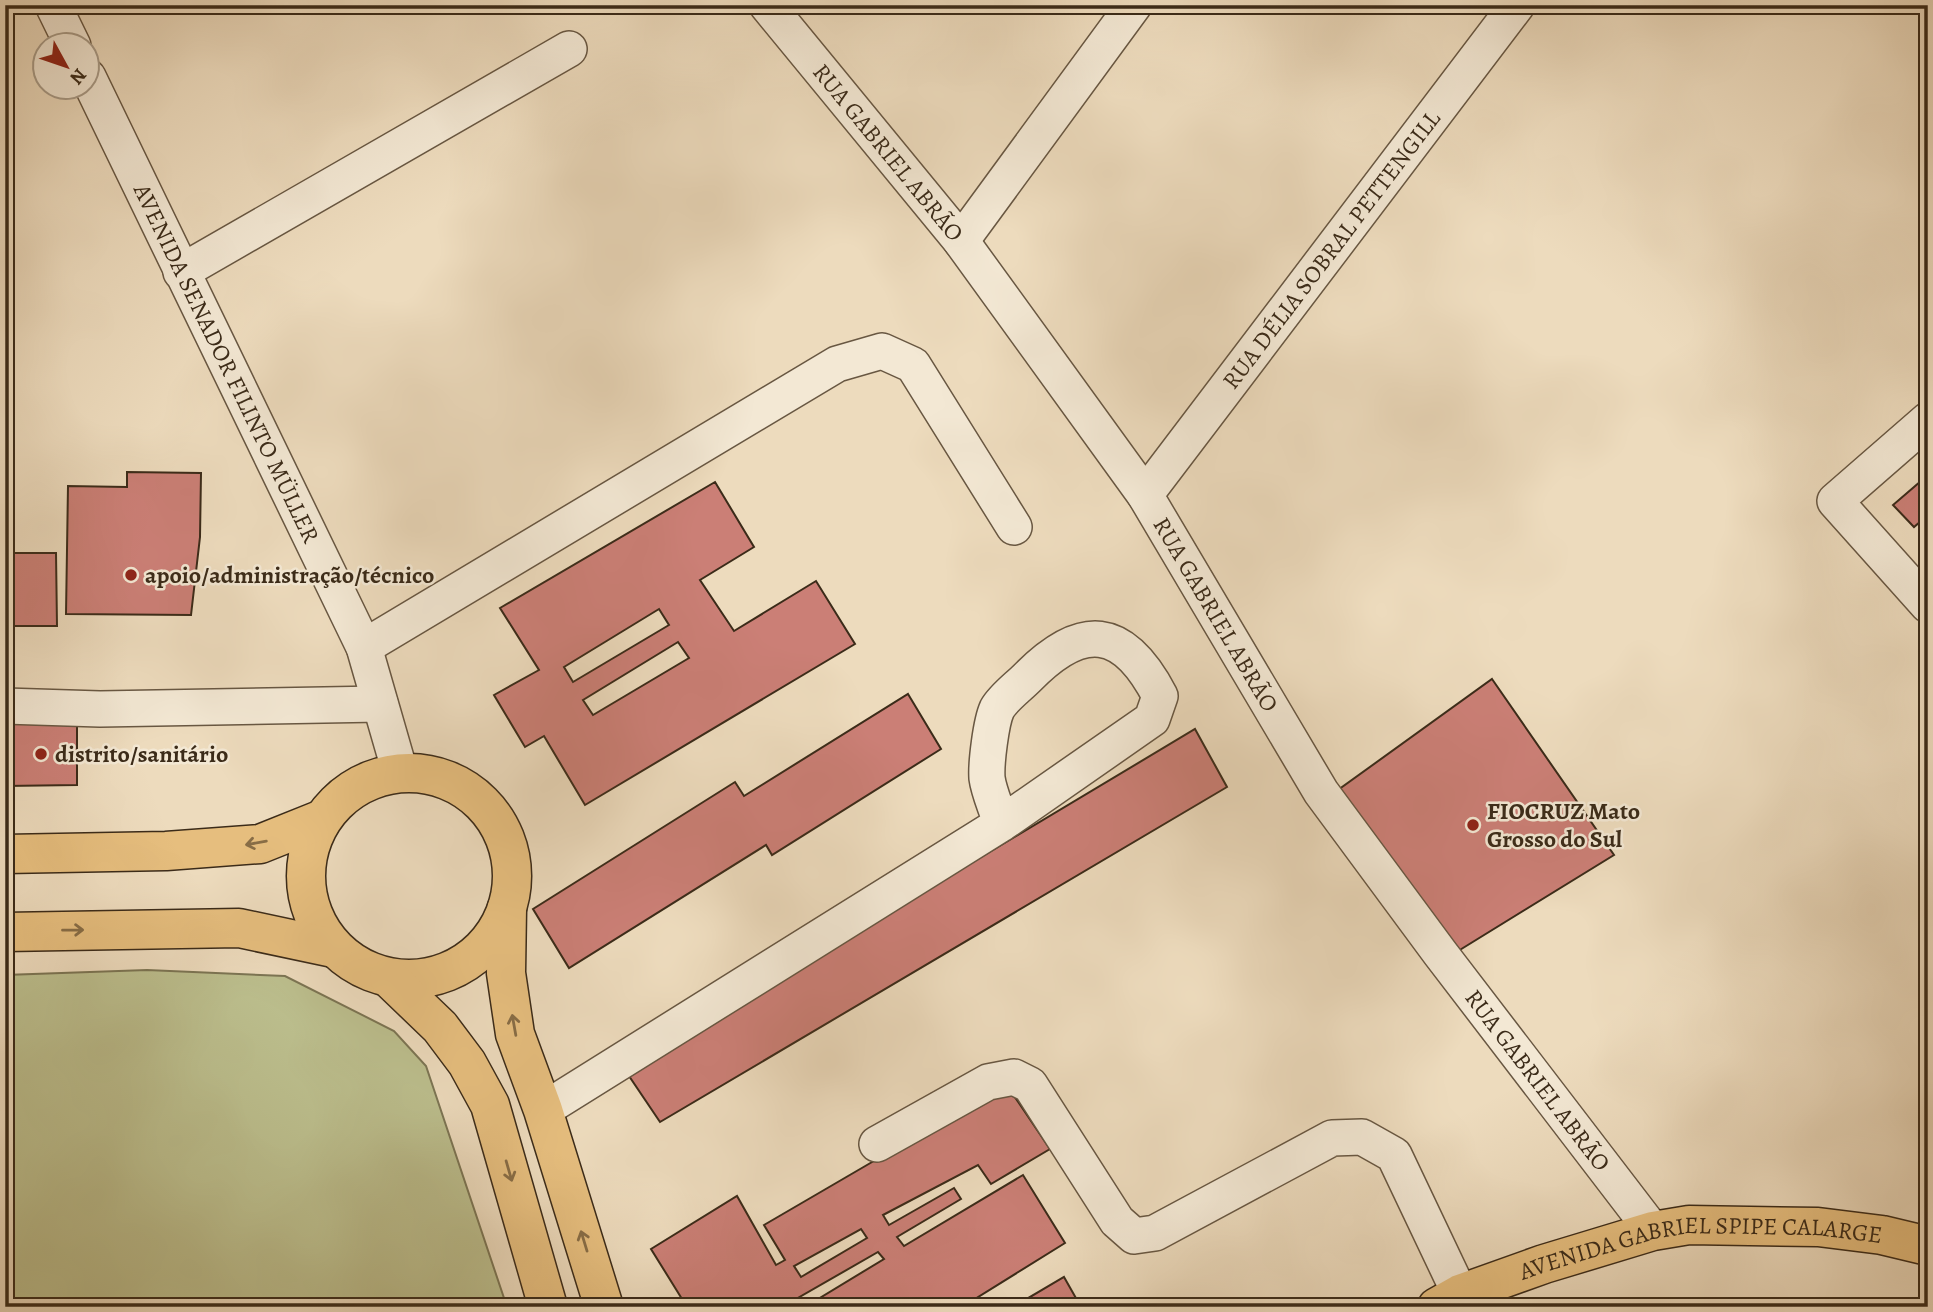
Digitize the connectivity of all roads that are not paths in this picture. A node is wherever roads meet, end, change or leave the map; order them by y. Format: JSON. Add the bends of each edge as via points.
{"nodes":[{"id":1,"x":53,"y":5,"type":"edge"},
{"id":2,"x":767,"y":5,"type":"edge"},
{"id":3,"x":1134,"y":5,"type":"edge"},
{"id":4,"x":1517,"y":5,"type":"edge"},
{"id":5,"x":66,"y":32,"type":"edge"},
{"id":6,"x":569,"y":49,"type":"dead end"},
{"id":7,"x":100,"y":102,"type":"edge"},
{"id":8,"x":961,"y":241,"type":"junction"},
{"id":9,"x":181,"y":272,"type":"junction"},
{"id":10,"x":1928,"y":420,"type":"edge"},
{"id":11,"x":1145,"y":495,"type":"junction"},
{"id":12,"x":1014,"y":527,"type":"dead end"},
{"id":13,"x":1928,"y":605,"type":"edge"},
{"id":14,"x":364,"y":647,"type":"junction"},
{"id":15,"x":380,"y":705,"type":"junction"},
{"id":16,"x":5,"y":706,"type":"edge"},
{"id":17,"x":400,"y":772,"type":"junction"},
{"id":18,"x":320,"y":820,"type":"junction"},
{"id":19,"x":1001,"y":824,"type":"junction"},
{"id":20,"x":5,"y":853,"type":"edge"},
{"id":21,"x":507,"y":908,"type":"junction"},
{"id":22,"x":5,"y":932,"type":"edge"},
{"id":23,"x":333,"y":948,"type":"junction"},
{"id":24,"x":389,"y":978,"type":"junction"},
{"id":25,"x":544,"y":1110,"type":"junction"},
{"id":26,"x":877,"y":1144,"type":"dead end"},
{"id":27,"x":1653,"y":1231,"type":"junction"},
{"id":28,"x":1928,"y":1246,"type":"edge"},
{"id":29,"x":1448,"y":1300,"type":"edge"},
{"id":30,"x":548,"y":1307,"type":"edge"},
{"id":31,"x":604,"y":1307,"type":"edge"}],
"edges":[{"from":1,"to":5,"type":"street"},
{"from":2,"to":8,"type":"street","name":"RUA GABRIEL ABRÃO"},
{"from":3,"to":8,"type":"street"},
{"from":4,"to":11,"type":"street","name":"RUA DÉLIA SOBRAL PETTENGILL"},
{"from":6,"to":9,"type":"street"},
{"from":7,"to":9,"type":"street","name":"AVENIDA SENADOR FILINTO MÜLLER"},
{"from":8,"to":11,"type":"street","name":"RUA GABRIEL ABRÃO"},
{"from":9,"to":14,"type":"street","name":"AVENIDA SENADOR FILINTO MÜLLER"},
{"from":10,"to":13,"type":"street","via":[[1835,502]]},
{"from":11,"to":27,"type":"street","name":"RUA GABRIEL ABRÃO","via":[[1321,792]]},
{"from":12,"to":14,"type":"street","via":[[913,365],[882,352],[837,364]]},
{"from":14,"to":15,"type":"street","name":"AVENIDA SENADOR FILINTO MÜLLER"},
{"from":15,"to":16,"type":"street"},
{"from":15,"to":17,"type":"street","name":"AVENIDA SENADOR FILINTO MÜLLER"},
{"from":17,"to":18,"type":"main road","via":[[368,779],[341,796]]},
{"from":17,"to":21,"type":"main road","via":[[433,774],[465,788],[491,811],[507,840],[513,874]]},
{"from":18,"to":20,"type":"main road","one_way":true,"via":[[260,844],[166,851]]},
{"from":18,"to":23,"type":"main road","via":[[307,852],[305,886],[314,919]]},
{"from":19,"to":19,"type":"street","via":[[987,778],[998,708],[1040,665],[1079,641],[1097,638],[1126,649],[1147,671],[1160,695],[1153,719]]},
{"from":19,"to":25,"type":"street"},
{"from":21,"to":24,"type":"main road","via":[[494,935],[473,957],[447,972],[418,979]]},
{"from":25,"to":21,"type":"main road","one_way":true,"via":[[515,1034],[506,973]]},
{"from":22,"to":23,"type":"main road","one_way":true,"via":[[239,928]]},
{"from":23,"to":24,"type":"main road","via":[[358,967]]},
{"from":24,"to":30,"type":"main road","one_way":true,"via":[[440,1027],[491,1105]]},
{"from":31,"to":25,"type":"main road","one_way":true},
{"from":26,"to":29,"type":"street","via":[[989,1082],[1014,1077],[1030,1085],[1117,1221],[1134,1237],[1155,1233],[1332,1138],[1362,1137],[1394,1155]]},
{"from":27,"to":28,"type":"main road","name":"AVENIDA GABRIEL SPIPE CALARGE","via":[[1689,1225],[1818,1227]]},
{"from":27,"to":29,"type":"main road","name":"AVENIDA GABRIEL SPIPE CALARGE"}]}
